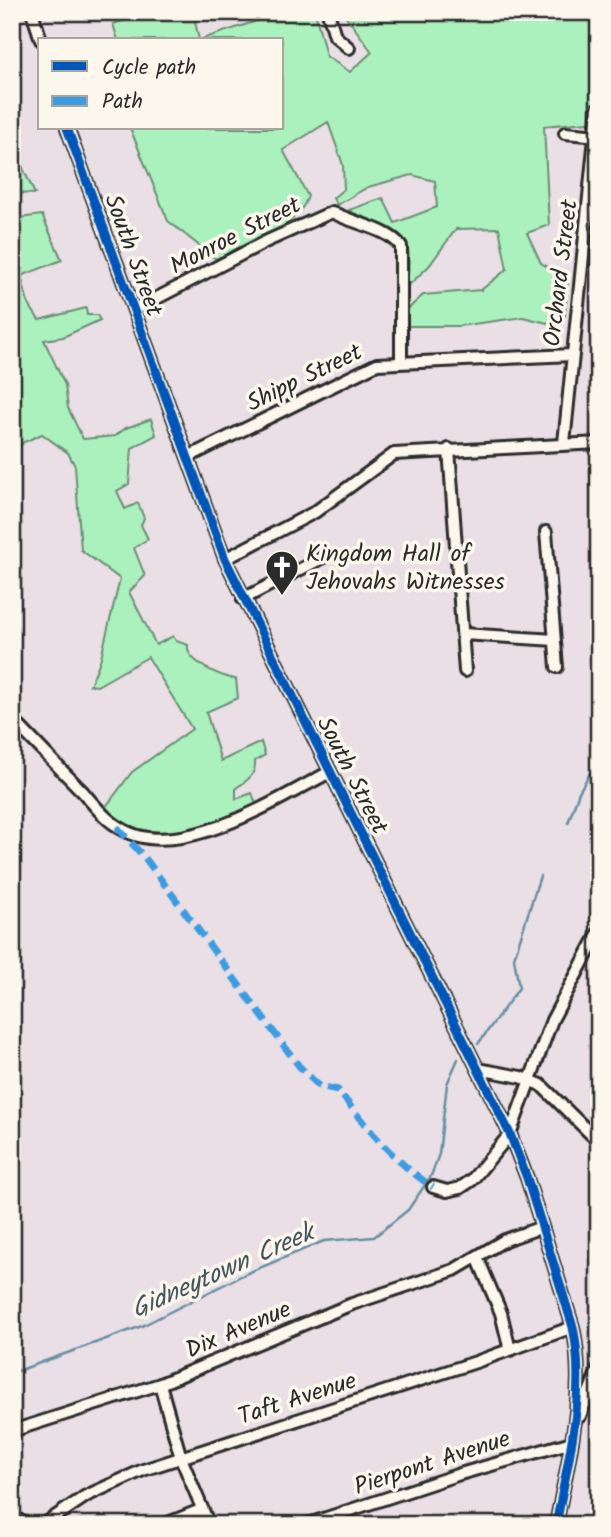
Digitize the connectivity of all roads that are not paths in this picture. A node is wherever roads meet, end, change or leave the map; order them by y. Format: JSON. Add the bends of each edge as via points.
{"nodes":[{"id":1,"x":33,"y":12,"type":"edge"},
{"id":2,"x":328,"y":12,"type":"edge"},
{"id":3,"x":40,"y":38,"type":"edge"},
{"id":4,"x":349,"y":48,"type":"dead end"},
{"id":5,"x":598,"y":108,"type":"edge"},
{"id":6,"x":68,"y":130,"type":"edge"},
{"id":7,"x":565,"y":133,"type":"dead end"},
{"id":8,"x":597,"y":136,"type":"edge"},
{"id":9,"x":134,"y":310,"type":"junction"},
{"id":10,"x":572,"y":355,"type":"junction"},
{"id":11,"x":401,"y":362,"type":"junction"},
{"id":12,"x":564,"y":443,"type":"junction"},
{"id":13,"x":599,"y":443,"type":"edge"},
{"id":14,"x":449,"y":449,"type":"junction"},
{"id":15,"x":188,"y":457,"type":"junction"},
{"id":16,"x":546,"y":532,"type":"dead end"},
{"id":17,"x":322,"y":558,"type":"dead end"},
{"id":18,"x":225,"y":559,"type":"junction"},
{"id":19,"x":243,"y":600,"type":"junction"},
{"id":20,"x":463,"y":634,"type":"junction"},
{"id":21,"x":555,"y":640,"type":"junction"},
{"id":22,"x":557,"y":667,"type":"dead end"},
{"id":23,"x":465,"y":671,"type":"dead end"},
{"id":24,"x":12,"y":719,"type":"edge"},
{"id":25,"x":330,"y":772,"type":"junction"},
{"id":26,"x":599,"y":932,"type":"edge"},
{"id":27,"x":478,"y":1069,"type":"junction"},
{"id":28,"x":529,"y":1079,"type":"junction"},
{"id":29,"x":510,"y":1134,"type":"junction"},
{"id":30,"x":599,"y":1142,"type":"edge"},
{"id":31,"x":433,"y":1187,"type":"dead end"},
{"id":32,"x":542,"y":1227,"type":"junction"},
{"id":33,"x":478,"y":1259,"type":"junction"},
{"id":34,"x":573,"y":1327,"type":"junction"},
{"id":35,"x":510,"y":1350,"type":"junction"},
{"id":36,"x":599,"y":1367,"type":"edge"},
{"id":37,"x":160,"y":1384,"type":"junction"},
{"id":38,"x":12,"y":1431,"type":"edge"},
{"id":39,"x":572,"y":1442,"type":"junction"},
{"id":40,"x":181,"y":1458,"type":"junction"},
{"id":41,"x":201,"y":1510,"type":"junction"},
{"id":42,"x":12,"y":1517,"type":"edge"},
{"id":43,"x":23,"y":1525,"type":"edge"},
{"id":44,"x":43,"y":1525,"type":"edge"},
{"id":45,"x":163,"y":1525,"type":"edge"},
{"id":46,"x":209,"y":1525,"type":"edge"},
{"id":47,"x":305,"y":1525,"type":"edge"},
{"id":48,"x":556,"y":1525,"type":"edge"}],
"edges":[{"from":1,"to":3,"type":"street"},
{"from":2,"to":4,"type":"street","via":[[335,36]]},
{"from":5,"to":8,"type":"street","name":"Orchard Street"},
{"from":6,"to":9,"type":"street","name":"South Street"},
{"from":7,"to":8,"type":"street"},
{"from":8,"to":10,"type":"street","name":"Orchard Street"},
{"from":9,"to":11,"type":"street","name":"Monroe Street","via":[[332,212],[385,232],[401,246]]},
{"from":9,"to":15,"type":"street","name":"South Street"},
{"from":10,"to":11,"type":"street","name":"Shipp Street"},
{"from":10,"to":12,"type":"street","name":"Orchard Street"},
{"from":11,"to":15,"type":"street","name":"Shipp Street","via":[[371,366]]},
{"from":12,"to":13,"type":"street"},
{"from":12,"to":14,"type":"street"},
{"from":14,"to":18,"type":"street","via":[[394,454],[316,512]]},
{"from":14,"to":20,"type":"street"},
{"from":15,"to":18,"type":"street","name":"South Street"},
{"from":16,"to":21,"type":"street"},
{"from":17,"to":19,"type":"street"},
{"from":18,"to":19,"type":"street","name":"South Street"},
{"from":19,"to":25,"type":"street","name":"South Street"},
{"from":20,"to":21,"type":"street"},
{"from":20,"to":23,"type":"street"},
{"from":21,"to":22,"type":"street"},
{"from":24,"to":25,"type":"street","via":[[111,822],[146,838],[207,831]]},
{"from":25,"to":27,"type":"street","name":"South Street"},
{"from":26,"to":28,"type":"street","via":[[552,1020]]},
{"from":27,"to":28,"type":"street"},
{"from":27,"to":29,"type":"street","name":"South Street"},
{"from":28,"to":29,"type":"street"},
{"from":28,"to":30,"type":"street","via":[[541,1085]]},
{"from":29,"to":31,"type":"street","via":[[472,1180],[447,1191]]},
{"from":29,"to":32,"type":"street","name":"South Street"},
{"from":32,"to":33,"type":"street","name":"Dix Avenue","via":[[505,1240]]},
{"from":32,"to":34,"type":"street","name":"South Street"},
{"from":33,"to":35,"type":"street","via":[[501,1313]]},
{"from":33,"to":37,"type":"street","name":"Dix Avenue","via":[[352,1304]]},
{"from":34,"to":35,"type":"street","name":"Taft Avenue"},
{"from":34,"to":39,"type":"street","name":"South Street","via":[[579,1378]]},
{"from":35,"to":40,"type":"street","name":"Taft Avenue"},
{"from":36,"to":39,"type":"street"},
{"from":37,"to":38,"type":"street","name":"Dix Avenue"},
{"from":37,"to":40,"type":"street"},
{"from":39,"to":47,"type":"street","name":"Pierpont Avenue"},
{"from":39,"to":48,"type":"street"},
{"from":40,"to":41,"type":"street"},
{"from":40,"to":44,"type":"street","name":"Taft Avenue","via":[[112,1482]]},
{"from":41,"to":45,"type":"street"},
{"from":41,"to":46,"type":"street"},
{"from":42,"to":43,"type":"highway"}]}
